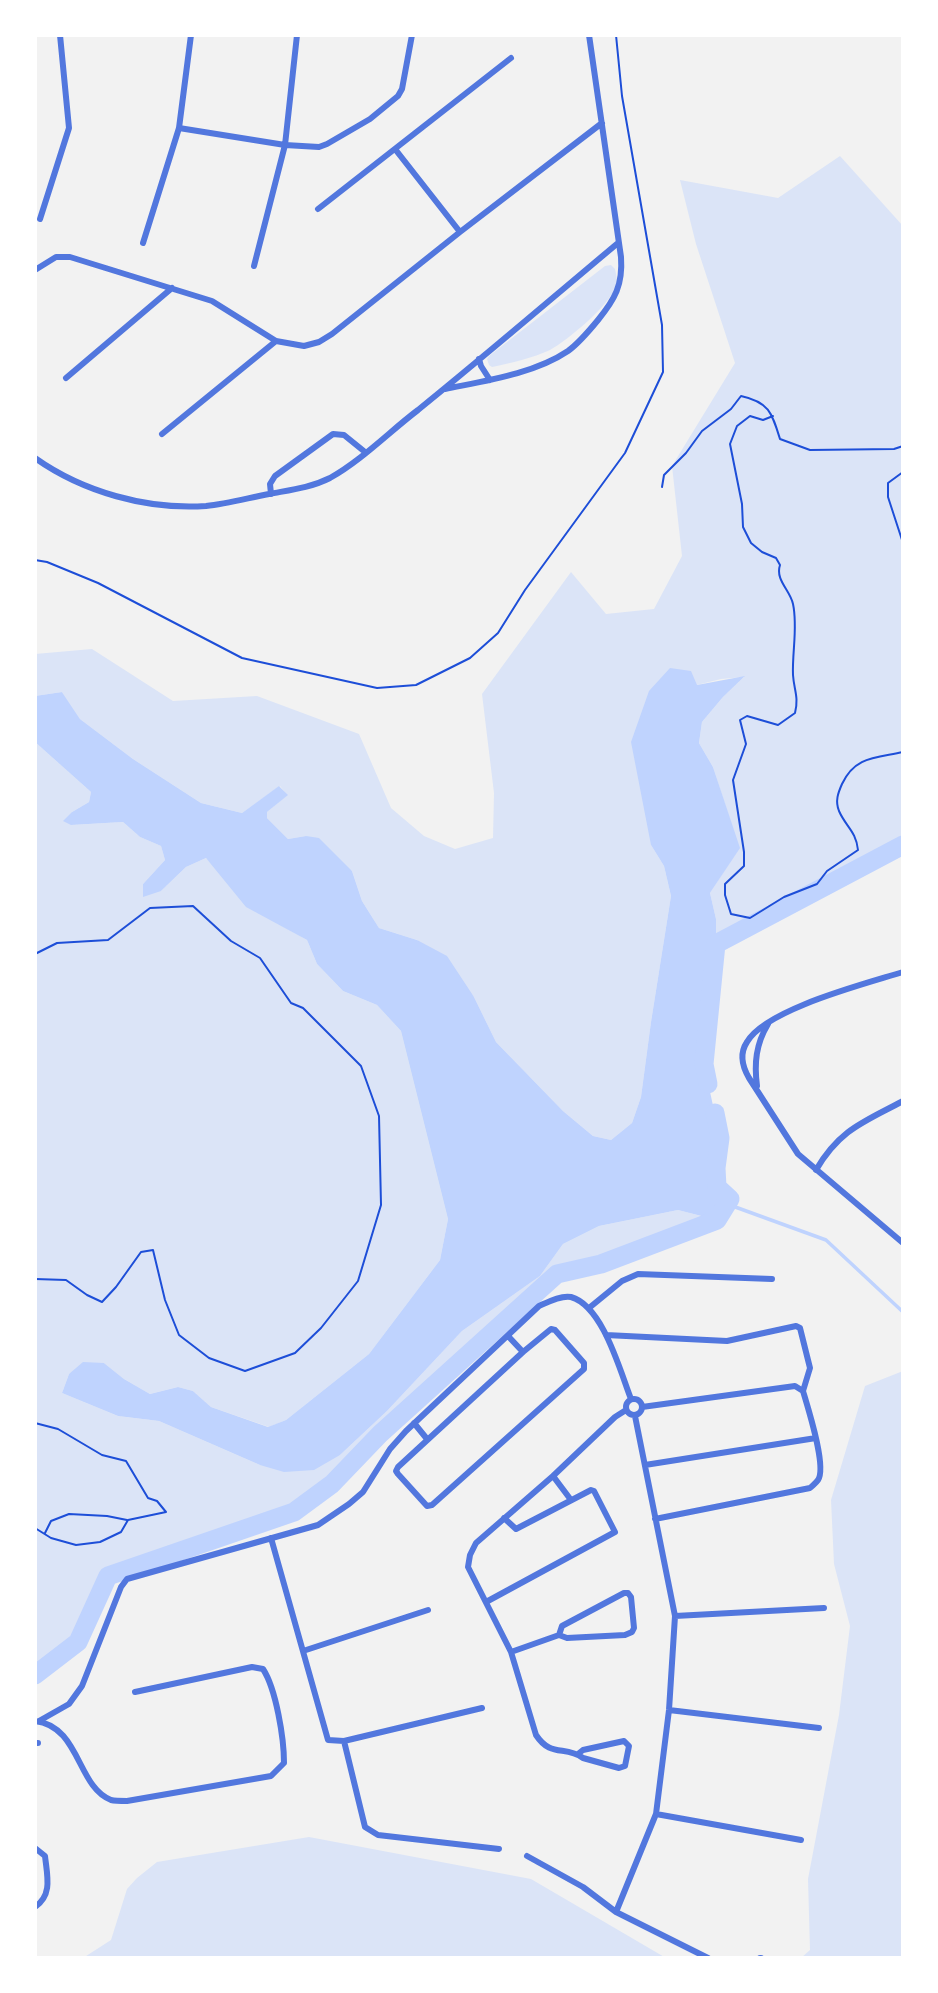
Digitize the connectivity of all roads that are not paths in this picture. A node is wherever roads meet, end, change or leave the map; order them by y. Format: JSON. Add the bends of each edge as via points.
{"nodes":[{"id":1,"x":60,"y":35,"type":"edge"},
{"id":2,"x":191,"y":35,"type":"edge"},
{"id":3,"x":297,"y":35,"type":"edge"},
{"id":4,"x":412,"y":35,"type":"edge"},
{"id":5,"x":589,"y":35,"type":"edge"},
{"id":6,"x":511,"y":58,"type":"dead end"},
{"id":7,"x":602,"y":123,"type":"junction"},
{"id":8,"x":179,"y":128,"type":"junction"},
{"id":9,"x":285,"y":145,"type":"junction"},
{"id":10,"x":395,"y":149,"type":"junction"},
{"id":11,"x":318,"y":209,"type":"dead end"},
{"id":12,"x":40,"y":219,"type":"dead end"},
{"id":13,"x":460,"y":232,"type":"junction"},
{"id":14,"x":144,"y":243,"type":"dead end"},
{"id":15,"x":618,"y":243,"type":"junction"},
{"id":16,"x":254,"y":266,"type":"dead end"},
{"id":17,"x":35,"y":270,"type":"edge"},
{"id":18,"x":172,"y":288,"type":"junction"},
{"id":19,"x":276,"y":341,"type":"junction"},
{"id":20,"x":479,"y":359,"type":"junction"},
{"id":21,"x":66,"y":378,"type":"dead end"},
{"id":22,"x":490,"y":380,"type":"junction"},
{"id":23,"x":443,"y":390,"type":"junction"},
{"id":24,"x":162,"y":434,"type":"dead end"},
{"id":25,"x":365,"y":452,"type":"junction"},
{"id":26,"x":35,"y":458,"type":"edge"},
{"id":27,"x":271,"y":494,"type":"junction"},
{"id":28,"x":903,"y":971,"type":"edge"},
{"id":29,"x":762,"y":1029,"type":"junction"},
{"id":30,"x":757,"y":1088,"type":"junction"},
{"id":31,"x":903,"y":1101,"type":"edge"},
{"id":32,"x":816,"y":1170,"type":"junction"},
{"id":33,"x":903,"y":1243,"type":"edge"},
{"id":34,"x":772,"y":1279,"type":"dead end"},
{"id":35,"x":589,"y":1308,"type":"junction"},
{"id":36,"x":606,"y":1335,"type":"junction"},
{"id":37,"x":508,"y":1336,"type":"junction"},
{"id":38,"x":523,"y":1352,"type":"junction"},
{"id":39,"x":803,"y":1391,"type":"junction"},
{"id":40,"x":631,"y":1399,"type":"junction"},
{"id":41,"x":642,"y":1407,"type":"junction"},
{"id":42,"x":625,"y":1410,"type":"junction"},
{"id":43,"x":635,"y":1416,"type":"junction"},
{"id":44,"x":414,"y":1423,"type":"junction"},
{"id":45,"x":816,"y":1438,"type":"junction"},
{"id":46,"x":427,"y":1439,"type":"junction"},
{"id":47,"x":645,"y":1465,"type":"junction"},
{"id":48,"x":553,"y":1476,"type":"junction"},
{"id":49,"x":571,"y":1500,"type":"junction"},
{"id":50,"x":504,"y":1518,"type":"junction"},
{"id":51,"x":655,"y":1519,"type":"junction"},
{"id":52,"x":271,"y":1538,"type":"junction"},
{"id":53,"x":486,"y":1602,"type":"junction"},
{"id":54,"x":824,"y":1608,"type":"dead end"},
{"id":55,"x":428,"y":1610,"type":"dead end"},
{"id":56,"x":675,"y":1616,"type":"junction"},
{"id":57,"x":559,"y":1635,"type":"junction"},
{"id":58,"x":303,"y":1651,"type":"junction"},
{"id":59,"x":511,"y":1652,"type":"junction"},
{"id":60,"x":135,"y":1692,"type":"dead end"},
{"id":61,"x":482,"y":1708,"type":"dead end"},
{"id":62,"x":669,"y":1710,"type":"junction"},
{"id":63,"x":37,"y":1721,"type":"edge"},
{"id":64,"x":819,"y":1728,"type":"dead end"},
{"id":65,"x":344,"y":1741,"type":"junction"},
{"id":66,"x":578,"y":1754,"type":"junction"},
{"id":67,"x":656,"y":1814,"type":"junction"},
{"id":68,"x":801,"y":1840,"type":"dead end"},
{"id":69,"x":35,"y":1848,"type":"edge"},
{"id":70,"x":499,"y":1849,"type":"dead end"},
{"id":71,"x":527,"y":1856,"type":"dead end"},
{"id":72,"x":35,"y":1908,"type":"edge"},
{"id":73,"x":616,"y":1912,"type":"junction"},
{"id":74,"x":708,"y":1958,"type":"edge"}],
"edges":[{"from":1,"to":12,"type":"street","via":[[69,128]]},
{"from":2,"to":8,"type":"street"},
{"from":3,"to":9,"type":"street"},
{"from":4,"to":9,"type":"street","via":[[398,96],[327,144]]},
{"from":5,"to":7,"type":"street"},
{"from":6,"to":10,"type":"street"},
{"from":7,"to":13,"type":"street"},
{"from":7,"to":15,"type":"street"},
{"from":8,"to":9,"type":"street"},
{"from":8,"to":14,"type":"street"},
{"from":9,"to":16,"type":"street"},
{"from":10,"to":11,"type":"street"},
{"from":10,"to":13,"type":"street"},
{"from":13,"to":19,"type":"street","via":[[319,342],[298,346]]},
{"from":15,"to":20,"type":"street"},
{"from":15,"to":22,"type":"street","via":[[620,285],[593,326],[553,360]]},
{"from":17,"to":18,"type":"street","via":[[49,260],[70,257]]},
{"from":18,"to":19,"type":"street","via":[[222,306]]},
{"from":18,"to":21,"type":"street"},
{"from":19,"to":24,"type":"street"},
{"from":20,"to":22,"type":"street"},
{"from":20,"to":23,"type":"street"},
{"from":22,"to":23,"type":"street"},
{"from":23,"to":25,"type":"street"},
{"from":25,"to":27,"type":"street","via":[[328,479]]},
{"from":25,"to":27,"type":"street","via":[[344,435],[333,434],[275,476]]},
{"from":26,"to":27,"type":"street","via":[[84,485],[159,504],[206,506]]},
{"from":28,"to":29,"type":"street","via":[[785,1012]]},
{"from":29,"to":30,"type":"street","via":[[755,1060]]},
{"from":29,"to":30,"type":"street","via":[[748,1040],[742,1059]]},
{"from":30,"to":32,"type":"street","via":[[789,1143]]},
{"from":31,"to":32,"type":"street","via":[[838,1138]]},
{"from":32,"to":33,"type":"street"},
{"from":34,"to":35,"type":"street","via":[[638,1274]]},
{"from":35,"to":36,"type":"street"},
{"from":35,"to":37,"type":"street","via":[[570,1297],[555,1299],[539,1306]]},
{"from":36,"to":39,"type":"street","via":[[727,1341],[796,1326],[810,1368]]},
{"from":36,"to":40,"type":"street"},
{"from":37,"to":38,"type":"street"},
{"from":37,"to":44,"type":"street"},
{"from":38,"to":46,"type":"street"},
{"from":38,"to":46,"type":"street","via":[[555,1330],[586,1366],[429,1507],[396,1471]]},
{"from":39,"to":41,"type":"street","via":[[795,1386]]},
{"from":39,"to":45,"type":"street"},
{"from":40,"to":41,"type":"street"},
{"from":40,"to":42,"type":"street"},
{"from":41,"to":43,"type":"street"},
{"from":42,"to":43,"type":"street"},
{"from":42,"to":48,"type":"street"},
{"from":43,"to":47,"type":"street"},
{"from":44,"to":46,"type":"street"},
{"from":44,"to":52,"type":"street","via":[[349,1504],[318,1525]]},
{"from":45,"to":47,"type":"street"},
{"from":45,"to":51,"type":"street","via":[[820,1479],[810,1488]]},
{"from":47,"to":51,"type":"street"},
{"from":48,"to":49,"type":"street"},
{"from":48,"to":50,"type":"street"},
{"from":49,"to":50,"type":"street","via":[[516,1529]]},
{"from":49,"to":53,"type":"street","via":[[594,1491],[615,1532]]},
{"from":50,"to":53,"type":"street","via":[[470,1555],[468,1567]]},
{"from":51,"to":56,"type":"street"},
{"from":52,"to":58,"type":"street"},
{"from":52,"to":63,"type":"street","via":[[127,1579],[82,1686],[69,1704]]},
{"from":53,"to":59,"type":"street"},
{"from":54,"to":56,"type":"street"},
{"from":55,"to":58,"type":"street"},
{"from":56,"to":62,"type":"street"},
{"from":57,"to":57,"type":"street","via":[[632,1632],[631,1597],[624,1593],[572,1620],[562,1626]]},
{"from":57,"to":59,"type":"street"},
{"from":58,"to":65,"type":"street","via":[[328,1740]]},
{"from":59,"to":66,"type":"street","via":[[542,1745]]},
{"from":60,"to":63,"type":"street","via":[[252,1667],[263,1669],[271,1680],[284,1763],[271,1776],[111,1800],[96,1790],[55,1728]]},
{"from":61,"to":65,"type":"street"},
{"from":62,"to":64,"type":"street"},
{"from":62,"to":67,"type":"street"},
{"from":65,"to":70,"type":"street","via":[[365,1827],[378,1835]]},
{"from":66,"to":66,"type":"street","via":[[624,1741],[629,1746],[623,1768]]},
{"from":67,"to":68,"type":"street"},
{"from":67,"to":73,"type":"street"},
{"from":69,"to":72,"type":"street","via":[[46,1856],[49,1888]]},
{"from":71,"to":73,"type":"street","via":[[583,1887]]},
{"from":73,"to":74,"type":"street"}]}
